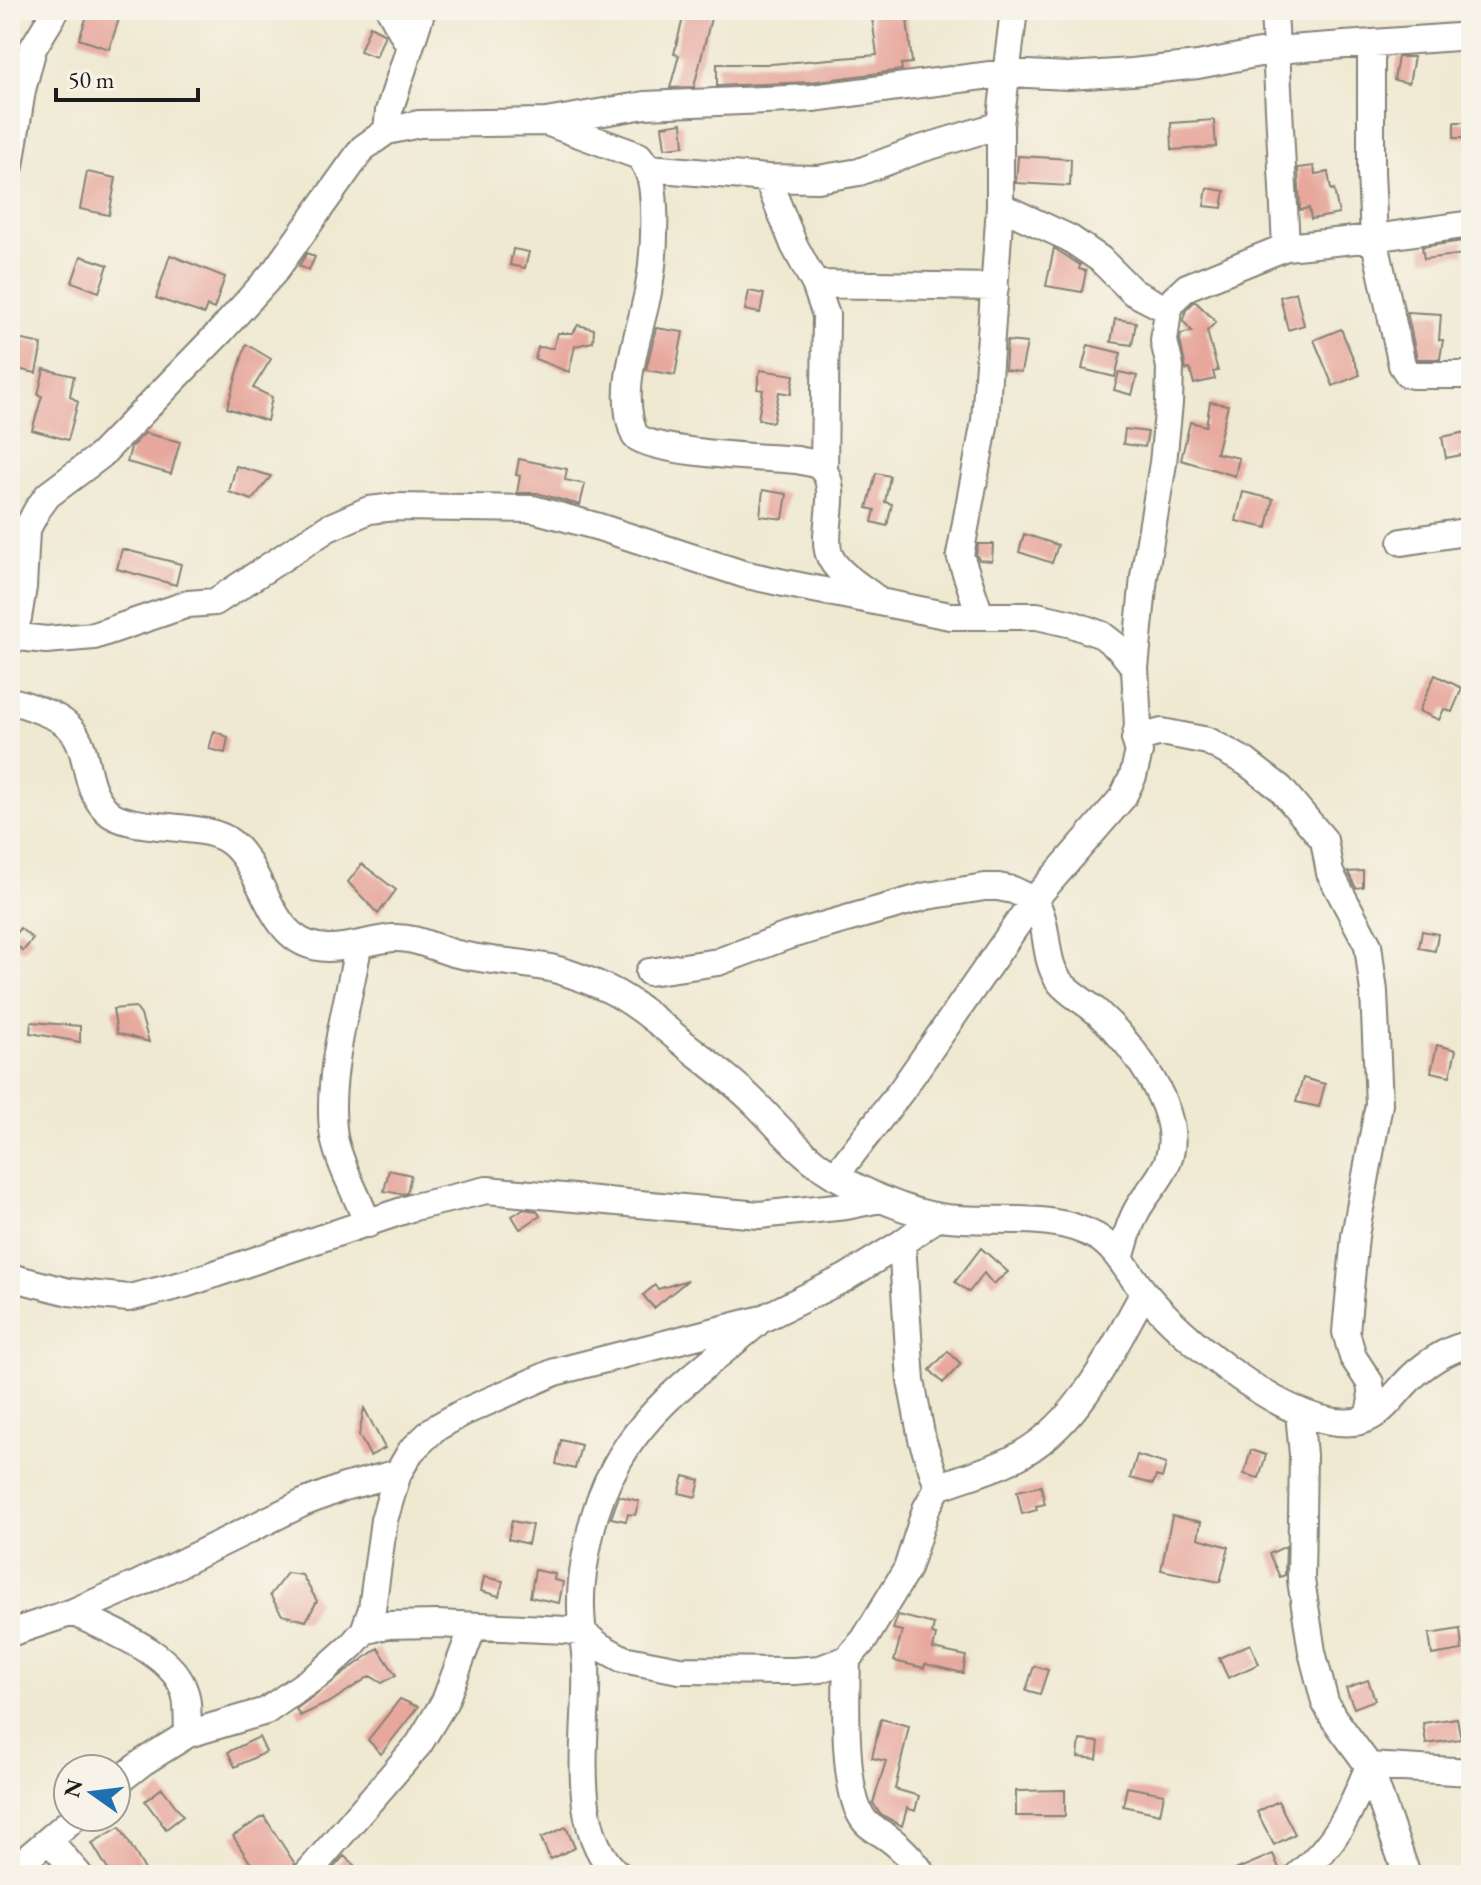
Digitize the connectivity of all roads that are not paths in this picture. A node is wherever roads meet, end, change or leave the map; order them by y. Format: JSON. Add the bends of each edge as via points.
{"nodes":[{"id":1,"x":56,"y":10,"type":"edge"},
{"id":2,"x":390,"y":10,"type":"edge"},
{"id":3,"x":422,"y":10,"type":"edge"},
{"id":4,"x":1014,"y":10,"type":"edge"},
{"id":5,"x":1274,"y":10,"type":"edge"},
{"id":6,"x":1471,"y":36,"type":"edge"},
{"id":7,"x":1371,"y":43,"type":"junction"},
{"id":8,"x":409,"y":45,"type":"junction"},
{"id":9,"x":1275,"y":50,"type":"junction"},
{"id":10,"x":1006,"y":73,"type":"junction"},
{"id":11,"x":546,"y":122,"type":"junction"},
{"id":12,"x":1000,"y":125,"type":"junction"},
{"id":13,"x":387,"y":131,"type":"junction"},
{"id":14,"x":10,"y":166,"type":"edge"},
{"id":15,"x":648,"y":168,"type":"junction"},
{"id":16,"x":767,"y":178,"type":"junction"},
{"id":17,"x":1000,"y":206,"type":"junction"},
{"id":18,"x":1471,"y":224,"type":"edge"},
{"id":19,"x":1374,"y":238,"type":"junction"},
{"id":20,"x":1286,"y":247,"type":"junction"},
{"id":21,"x":815,"y":284,"type":"junction"},
{"id":22,"x":995,"y":287,"type":"junction"},
{"id":23,"x":1168,"y":310,"type":"junction"},
{"id":24,"x":1471,"y":375,"type":"edge"},
{"id":25,"x":824,"y":471,"type":"junction"},
{"id":26,"x":1471,"y":531,"type":"edge"},
{"id":27,"x":1402,"y":542,"type":"dead end"},
{"id":28,"x":880,"y":601,"type":"junction"},
{"id":29,"x":980,"y":615,"type":"junction"},
{"id":30,"x":10,"y":634,"type":"edge"},
{"id":31,"x":1135,"y":668,"type":"junction"},
{"id":32,"x":10,"y":701,"type":"edge"},
{"id":33,"x":1135,"y":739,"type":"junction"},
{"id":34,"x":1034,"y":900,"type":"junction"},
{"id":35,"x":358,"y":947,"type":"junction"},
{"id":36,"x":649,"y":972,"type":"dead end"},
{"id":37,"x":835,"y":1176,"type":"junction"},
{"id":38,"x":880,"y":1199,"type":"junction"},
{"id":39,"x":937,"y":1217,"type":"junction"},
{"id":40,"x":368,"y":1224,"type":"junction"},
{"id":41,"x":902,"y":1243,"type":"junction"},
{"id":42,"x":1120,"y":1259,"type":"junction"},
{"id":43,"x":10,"y":1277,"type":"edge"},
{"id":44,"x":1144,"y":1293,"type":"junction"},
{"id":45,"x":762,"y":1319,"type":"junction"},
{"id":46,"x":1471,"y":1344,"type":"edge"},
{"id":47,"x":1299,"y":1412,"type":"junction"},
{"id":48,"x":1368,"y":1417,"type":"junction"},
{"id":49,"x":398,"y":1473,"type":"junction"},
{"id":50,"x":938,"y":1487,"type":"junction"},
{"id":51,"x":73,"y":1612,"type":"junction"},
{"id":52,"x":473,"y":1627,"type":"junction"},
{"id":53,"x":364,"y":1631,"type":"junction"},
{"id":54,"x":10,"y":1633,"type":"edge"},
{"id":55,"x":583,"y":1633,"type":"junction"},
{"id":56,"x":847,"y":1659,"type":"junction"},
{"id":57,"x":188,"y":1734,"type":"junction"},
{"id":58,"x":1369,"y":1766,"type":"junction"},
{"id":59,"x":132,"y":1771,"type":"edge"},
{"id":60,"x":1471,"y":1772,"type":"edge"},
{"id":61,"x":57,"y":1833,"type":"edge"},
{"id":62,"x":49,"y":1840,"type":"junction"},
{"id":63,"x":10,"y":1873,"type":"edge"},
{"id":64,"x":1403,"y":1873,"type":"edge"},
{"id":65,"x":79,"y":1875,"type":"edge"},
{"id":66,"x":306,"y":1875,"type":"edge"},
{"id":67,"x":619,"y":1875,"type":"edge"},
{"id":68,"x":923,"y":1875,"type":"edge"},
{"id":69,"x":1298,"y":1875,"type":"edge"}],
"edges":[{"from":1,"to":14,"type":"street","via":[[33,48]]},
{"from":2,"to":8,"type":"street"},
{"from":3,"to":8,"type":"street"},
{"from":4,"to":10,"type":"street"},
{"from":5,"to":9,"type":"street"},
{"from":6,"to":7,"type":"street"},
{"from":7,"to":9,"type":"street"},
{"from":7,"to":19,"type":"street"},
{"from":8,"to":13,"type":"street"},
{"from":9,"to":10,"type":"street","via":[[1132,72]]},
{"from":9,"to":20,"type":"street"},
{"from":10,"to":11,"type":"street","via":[[812,98],[645,105]]},
{"from":10,"to":12,"type":"street"},
{"from":11,"to":13,"type":"street","via":[[419,124]]},
{"from":11,"to":15,"type":"street","via":[[639,156]]},
{"from":12,"to":16,"type":"street","via":[[859,172],[818,179]]},
{"from":12,"to":17,"type":"street"},
{"from":13,"to":30,"type":"street","via":[[363,148],[275,271],[221,331],[100,456],[48,495],[26,531],[21,603]]},
{"from":15,"to":16,"type":"street"},
{"from":15,"to":25,"type":"street","via":[[655,221],[649,289],[627,408],[635,436],[672,449],[797,460]]},
{"from":16,"to":21,"type":"street"},
{"from":17,"to":22,"type":"street"},
{"from":17,"to":23,"type":"street","via":[[1069,238],[1133,292]]},
{"from":18,"to":19,"type":"street"},
{"from":19,"to":20,"type":"street"},
{"from":19,"to":24,"type":"street","via":[[1404,370]]},
{"from":20,"to":23,"type":"street","via":[[1187,287]]},
{"from":21,"to":22,"type":"street"},
{"from":21,"to":25,"type":"street","via":[[826,315]]},
{"from":22,"to":29,"type":"street","via":[[985,421],[960,555]]},
{"from":23,"to":31,"type":"street","via":[[1164,341],[1169,403]]},
{"from":25,"to":28,"type":"street","via":[[830,501],[829,554]]},
{"from":26,"to":27,"type":"street"},
{"from":28,"to":29,"type":"street","via":[[950,616]]},
{"from":28,"to":30,"type":"street","via":[[743,574],[533,509],[395,507],[342,520],[221,600],[188,604],[94,636],[46,640]]},
{"from":29,"to":31,"type":"street","via":[[1037,616],[1088,629],[1120,649]]},
{"from":31,"to":33,"type":"street"},
{"from":32,"to":35,"type":"street","via":[[60,718],[74,729],[95,793],[113,816],[209,832],[229,841],[291,934],[310,945]]},
{"from":33,"to":34,"type":"street","via":[[1139,752],[1123,797]]},
{"from":33,"to":48,"type":"street","via":[[1162,732],[1208,741],[1280,788],[1324,840],[1330,873],[1368,945],[1379,1104],[1355,1236],[1346,1332],[1353,1357],[1370,1383]]},
{"from":34,"to":36,"type":"street","via":[[998,887],[927,896],[787,936],[718,962]]},
{"from":34,"to":37,"type":"street"},
{"from":34,"to":42,"type":"street","via":[[1053,972],[1118,1032],[1161,1096],[1169,1121],[1169,1157],[1131,1220]]},
{"from":35,"to":37,"type":"street","via":[[414,939],[495,962],[553,968],[609,990],[728,1077],[809,1160]]},
{"from":35,"to":40,"type":"street","via":[[332,1112],[335,1140]]},
{"from":37,"to":38,"type":"street"},
{"from":38,"to":39,"type":"street"},
{"from":38,"to":40,"type":"street","via":[[759,1215],[487,1190]]},
{"from":39,"to":41,"type":"street"},
{"from":39,"to":42,"type":"street","via":[[1072,1226],[1101,1239]]},
{"from":40,"to":43,"type":"street","via":[[129,1298],[69,1292]]},
{"from":41,"to":45,"type":"street"},
{"from":41,"to":50,"type":"street","via":[[911,1381]]},
{"from":42,"to":44,"type":"street"},
{"from":44,"to":47,"type":"street","via":[[1224,1367]]},
{"from":44,"to":50,"type":"street","via":[[1086,1395],[1058,1427],[1014,1459]]},
{"from":45,"to":49,"type":"street","via":[[555,1372],[434,1429]]},
{"from":45,"to":55,"type":"street","via":[[678,1389],[617,1464],[589,1538],[581,1599]]},
{"from":46,"to":48,"type":"street","via":[[1431,1361],[1385,1410]]},
{"from":47,"to":48,"type":"street","via":[[1332,1421]]},
{"from":47,"to":58,"type":"street","via":[[1301,1580],[1312,1652],[1325,1702]]},
{"from":49,"to":51,"type":"street","via":[[303,1503]]},
{"from":49,"to":53,"type":"street"},
{"from":50,"to":56,"type":"street","via":[[907,1569]]},
{"from":51,"to":54,"type":"street"},
{"from":51,"to":57,"type":"street","via":[[162,1658],[186,1692]]},
{"from":52,"to":53,"type":"street","via":[[387,1625]]},
{"from":52,"to":55,"type":"street"},
{"from":52,"to":66,"type":"street","via":[[445,1701],[419,1744]]},
{"from":53,"to":57,"type":"street","via":[[322,1672],[266,1711]]},
{"from":55,"to":56,"type":"street","via":[[623,1659],[679,1670],[794,1671]]},
{"from":55,"to":67,"type":"street","via":[[588,1812],[608,1865]]},
{"from":56,"to":68,"type":"street","via":[[850,1769],[861,1817]]},
{"from":57,"to":59,"type":"street"},
{"from":58,"to":60,"type":"street"},
{"from":58,"to":64,"type":"street"},
{"from":58,"to":69,"type":"street","via":[[1333,1842]]},
{"from":61,"to":62,"type":"street"},
{"from":62,"to":63,"type":"street"},
{"from":62,"to":65,"type":"street"}]}
